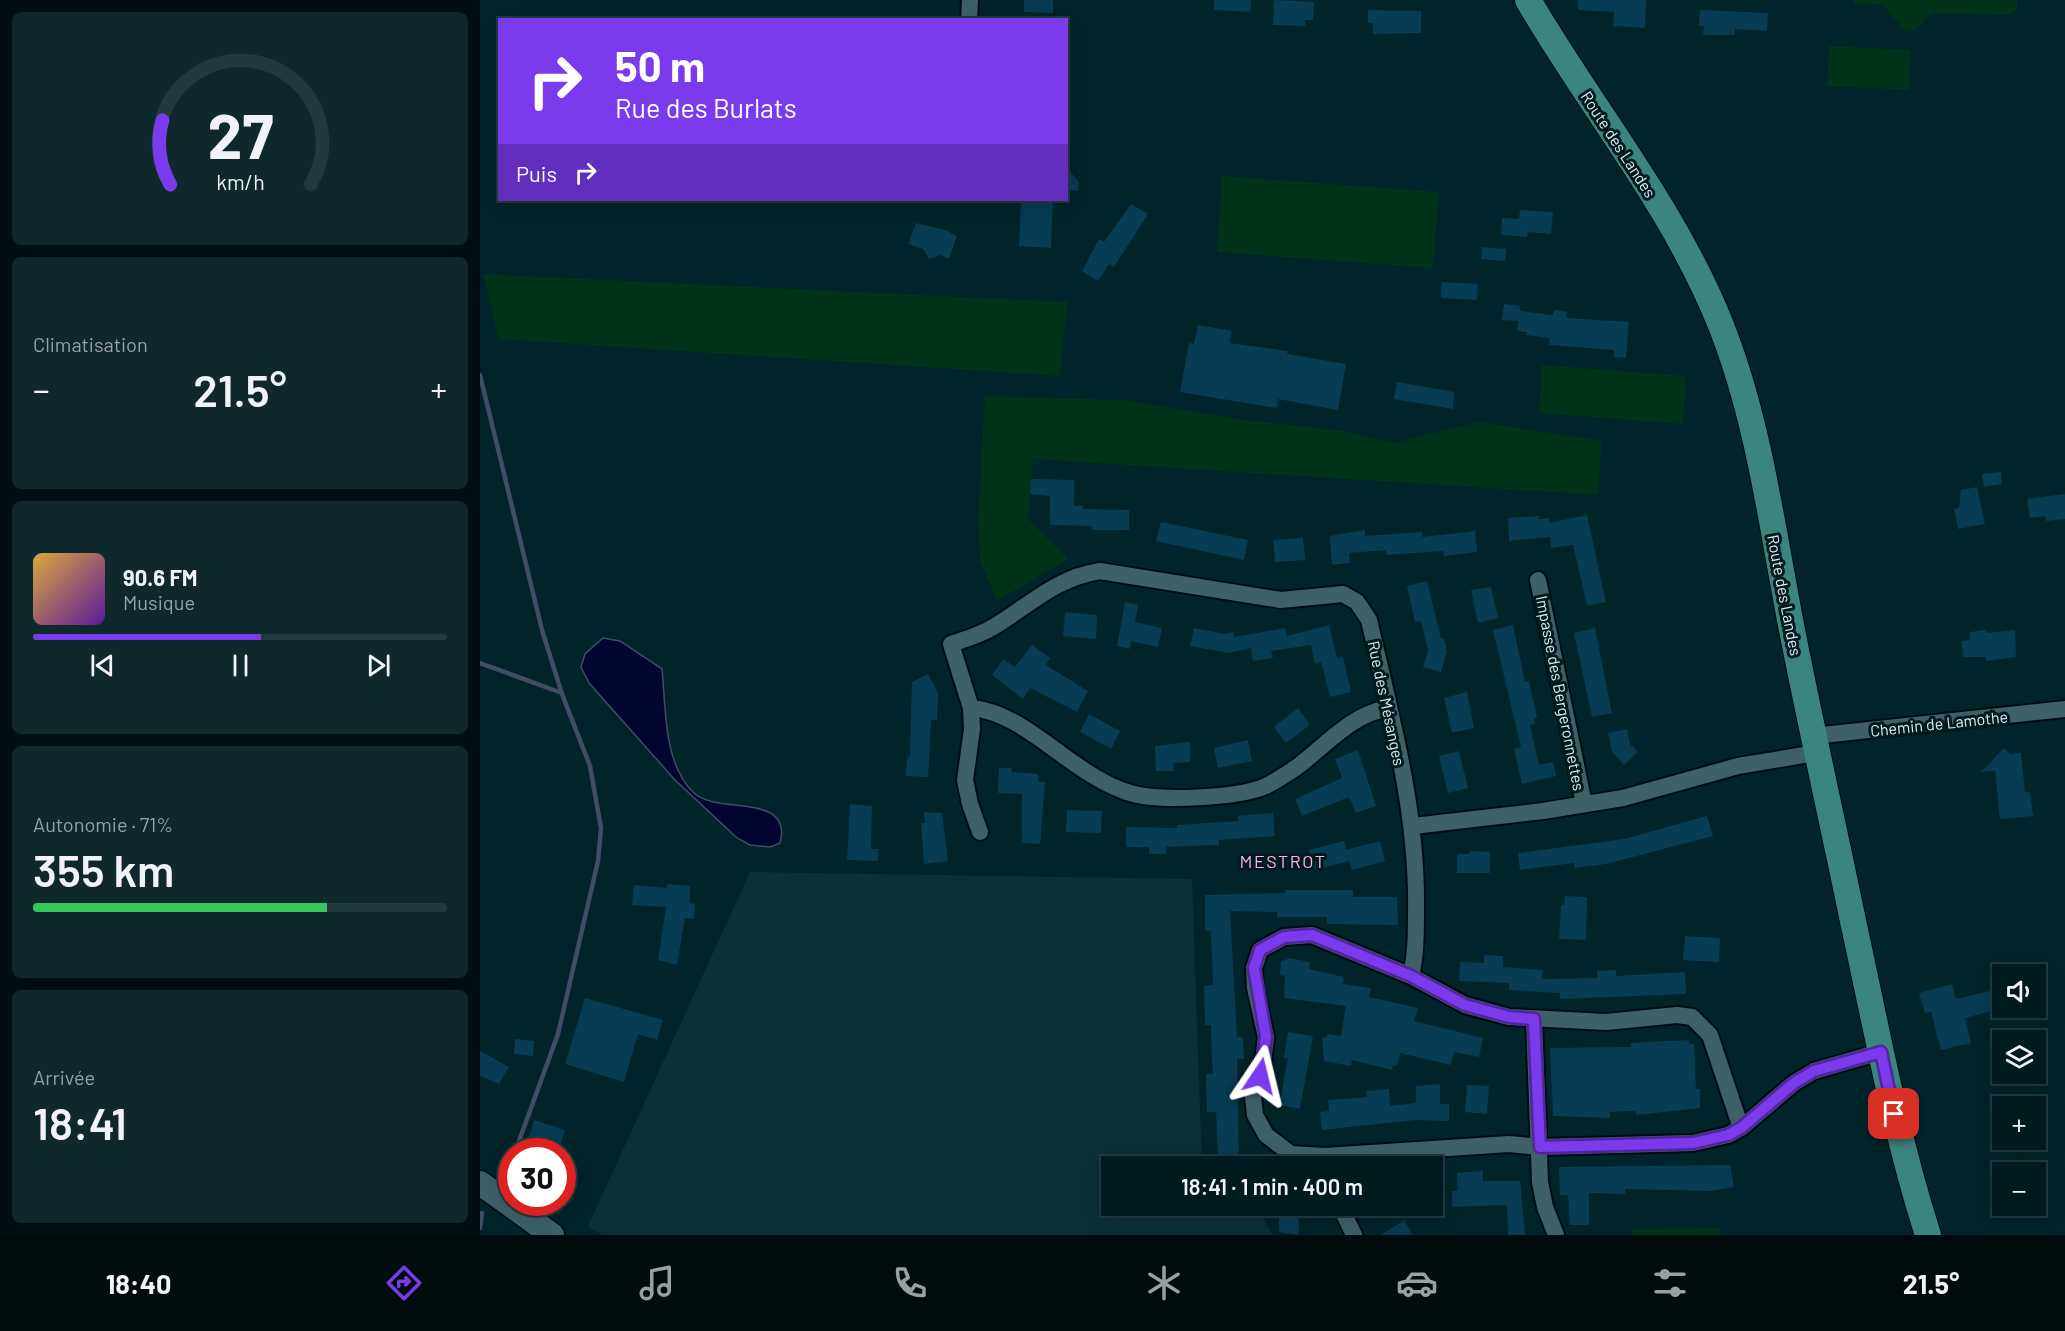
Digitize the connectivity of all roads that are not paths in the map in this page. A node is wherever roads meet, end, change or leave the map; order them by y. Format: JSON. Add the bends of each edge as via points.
{"nodes":[{"id":1,"x":970,"y":0,"type":"edge"},
{"id":2,"x":1528,"y":0,"type":"edge"},
{"id":3,"x":969,"y":18,"type":"edge"},
{"id":4,"x":1538,"y":580,"type":"dead end"},
{"id":5,"x":971,"y":708,"type":"junction"},
{"id":6,"x":1388,"y":708,"type":"junction"},
{"id":7,"x":2065,"y":709,"type":"edge"},
{"id":8,"x":1815,"y":745,"type":"junction"},
{"id":9,"x":1584,"y":804,"type":"junction"},
{"id":10,"x":1413,"y":826,"type":"junction"},
{"id":11,"x":980,"y":832,"type":"dead end"},
{"id":12,"x":1411,"y":976,"type":"junction"},
{"id":13,"x":1534,"y":1019,"type":"junction"},
{"id":14,"x":1881,"y":1052,"type":"junction"},
{"id":15,"x":1741,"y":1128,"type":"junction"},
{"id":16,"x":1540,"y":1147,"type":"junction"},
{"id":17,"x":1304,"y":1156,"type":"edge"},
{"id":18,"x":1388,"y":1156,"type":"edge"},
{"id":19,"x":480,"y":1183,"type":"edge"},
{"id":20,"x":1345,"y":1216,"type":"edge"},
{"id":21,"x":552,"y":1235,"type":"edge"},
{"id":22,"x":1354,"y":1235,"type":"edge"},
{"id":23,"x":1556,"y":1235,"type":"edge"},
{"id":24,"x":1928,"y":1235,"type":"edge"}],
"edges":[{"from":1,"to":3,"type":"street"},
{"from":2,"to":8,"type":"main road","name":"Route des Landes","via":[[1645,182],[1683,246],[1720,323],[1757,448]]},
{"from":4,"to":9,"type":"street","name":"Impasse des Bergeronnettes"},
{"from":5,"to":6,"type":"street","via":[[989,709],[1010,718],[1075,766],[1111,786],[1149,797],[1175,799],[1265,786],[1296,768],[1359,718]]},
{"from":5,"to":6,"type":"street","name":"Rue des Mésanges","via":[[951,644],[994,627],[1063,581],[1100,571],[1281,600],[1343,594],[1358,602],[1369,620]]},
{"from":5,"to":11,"type":"street","via":[[965,780]]},
{"from":6,"to":10,"type":"street","name":"Rue des Mésanges"},
{"from":7,"to":8,"type":"street","name":"Chemin de Lamothe"},
{"from":8,"to":9,"type":"street","via":[[1623,798]]},
{"from":8,"to":14,"type":"main road","name":"Route des Landes"},
{"from":9,"to":10,"type":"street"},
{"from":10,"to":12,"type":"street","name":"Rue des Mésanges","via":[[1417,887],[1416,956]]},
{"from":12,"to":13,"type":"street","via":[[1465,1005],[1509,1017]]},
{"from":12,"to":17,"type":"street","via":[[1312,935],[1284,937],[1260,950],[1254,968],[1266,1037],[1253,1097],[1255,1115],[1266,1135],[1291,1154]]},
{"from":13,"to":15,"type":"street","via":[[1605,1022],[1692,1017],[1710,1035]]},
{"from":13,"to":16,"type":"street"},
{"from":14,"to":15,"type":"street","via":[[1814,1071]]},
{"from":14,"to":24,"type":"main road","name":"Route des Landes","via":[[1907,1171]]},
{"from":15,"to":16,"type":"street","via":[[1693,1143]]},
{"from":16,"to":18,"type":"street","via":[[1509,1144]]},
{"from":16,"to":23,"type":"street","via":[[1542,1197]]},
{"from":19,"to":21,"type":"main road"},
{"from":20,"to":22,"type":"street"}]}
